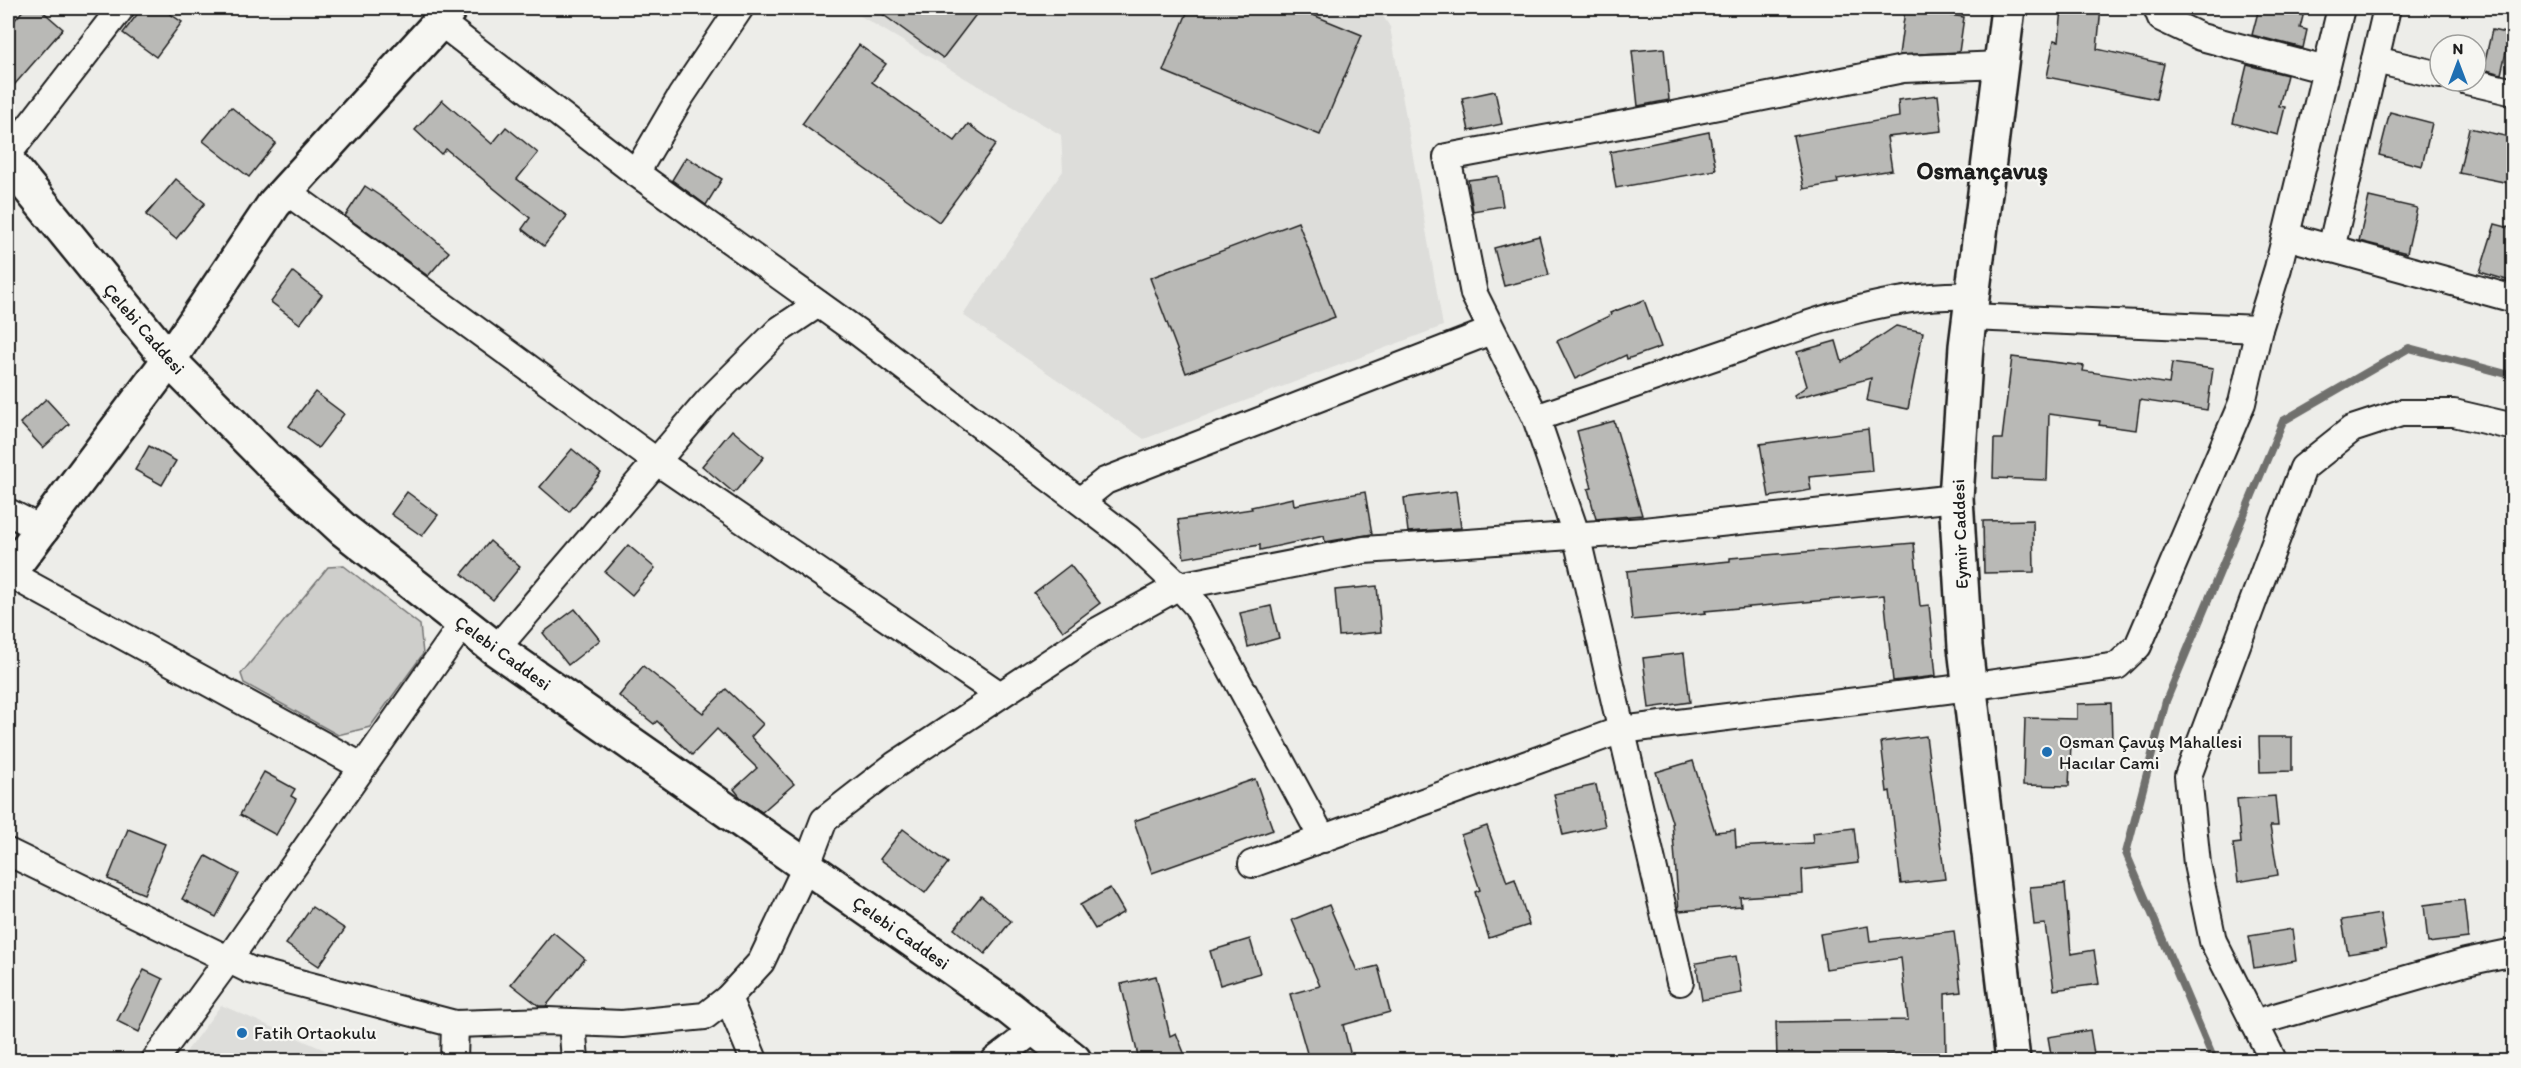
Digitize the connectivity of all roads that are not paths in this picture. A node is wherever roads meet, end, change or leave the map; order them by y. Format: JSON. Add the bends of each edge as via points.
{"nodes":[{"id":1,"x":121,"y":8,"type":"edge"},
{"id":2,"x":740,"y":8,"type":"edge"},
{"id":3,"x":2008,"y":8,"type":"edge"},
{"id":4,"x":2157,"y":8,"type":"edge"},
{"id":5,"x":2341,"y":8,"type":"edge"},
{"id":6,"x":2387,"y":8,"type":"edge"},
{"id":7,"x":445,"y":15,"type":"edge"},
{"id":8,"x":2375,"y":60,"type":"junction"},
{"id":9,"x":2001,"y":65,"type":"junction"},
{"id":10,"x":2326,"y":70,"type":"junction"},
{"id":11,"x":2428,"y":72,"type":"edge"},
{"id":12,"x":2488,"y":86,"type":"edge"},
{"id":13,"x":2514,"y":92,"type":"edge"},
{"id":14,"x":8,"y":154,"type":"edge"},
{"id":15,"x":8,"y":162,"type":"edge"},
{"id":16,"x":636,"y":172,"type":"junction"},
{"id":17,"x":286,"y":190,"type":"junction"},
{"id":18,"x":2286,"y":236,"type":"junction"},
{"id":19,"x":2331,"y":249,"type":"junction"},
{"id":20,"x":2514,"y":299,"type":"edge"},
{"id":21,"x":818,"y":303,"type":"junction"},
{"id":22,"x":1971,"y":307,"type":"junction"},
{"id":23,"x":2259,"y":329,"type":"junction"},
{"id":24,"x":1491,"y":331,"type":"junction"},
{"id":25,"x":169,"y":360,"type":"junction"},
{"id":26,"x":1536,"y":418,"type":"junction"},
{"id":27,"x":2514,"y":427,"type":"edge"},
{"id":28,"x":656,"y":461,"type":"junction"},
{"id":29,"x":1956,"y":498,"type":"junction"},
{"id":30,"x":1080,"y":501,"type":"junction"},
{"id":31,"x":8,"y":512,"type":"edge"},
{"id":32,"x":41,"y":529,"type":"junction"},
{"id":33,"x":1576,"y":534,"type":"junction"},
{"id":34,"x":8,"y":573,"type":"edge"},
{"id":35,"x":1179,"y":586,"type":"junction"},
{"id":36,"x":462,"y":625,"type":"junction"},
{"id":37,"x":496,"y":650,"type":"junction"},
{"id":38,"x":1970,"y":687,"type":"junction"},
{"id":39,"x":1000,"y":695,"type":"junction"},
{"id":40,"x":1621,"y":730,"type":"junction"},
{"id":41,"x":363,"y":766,"type":"junction"},
{"id":42,"x":1323,"y":839,"type":"junction"},
{"id":43,"x":8,"y":852,"type":"edge"},
{"id":44,"x":1252,"y":864,"type":"dead end"},
{"id":45,"x":806,"y":867,"type":"junction"},
{"id":46,"x":2514,"y":952,"type":"edge"},
{"id":47,"x":228,"y":960,"type":"junction"},
{"id":48,"x":1680,"y":982,"type":"dead end"},
{"id":49,"x":729,"y":998,"type":"junction"},
{"id":50,"x":572,"y":1022,"type":"junction"},
{"id":51,"x":2254,"y":1023,"type":"junction"},
{"id":52,"x":455,"y":1024,"type":"junction"},
{"id":53,"x":1037,"y":1028,"type":"junction"},
{"id":54,"x":155,"y":1060,"type":"edge"},
{"id":55,"x":454,"y":1060,"type":"edge"},
{"id":56,"x":575,"y":1060,"type":"edge"},
{"id":57,"x":754,"y":1060,"type":"edge"},
{"id":58,"x":995,"y":1060,"type":"edge"},
{"id":59,"x":1074,"y":1060,"type":"edge"},
{"id":60,"x":2013,"y":1060,"type":"edge"},
{"id":61,"x":2273,"y":1060,"type":"edge"}],
"edges":[{"from":1,"to":14,"type":"street"},
{"from":2,"to":16,"type":"street"},
{"from":3,"to":9,"type":"street","name":"Eymir Caddesi"},
{"from":4,"to":10,"type":"street","via":[[2162,18],[2201,37]]},
{"from":5,"to":10,"type":"street"},
{"from":6,"to":8,"type":"street"},
{"from":7,"to":16,"type":"street"},
{"from":7,"to":17,"type":"street"},
{"from":8,"to":11,"type":"street"},
{"from":8,"to":19,"type":"street"},
{"from":9,"to":22,"type":"street","name":"Eymir Caddesi"},
{"from":9,"to":24,"type":"street","via":[[1903,69],[1447,157],[1474,294]]},
{"from":10,"to":18,"type":"street"},
{"from":12,"to":13,"type":"street"},
{"from":15,"to":25,"type":"street","name":"Çelebi Caddesi"},
{"from":16,"to":21,"type":"street"},
{"from":17,"to":25,"type":"street"},
{"from":17,"to":28,"type":"street"},
{"from":18,"to":19,"type":"street"},
{"from":18,"to":23,"type":"street"},
{"from":19,"to":20,"type":"street"},
{"from":21,"to":28,"type":"street","via":[[779,330],[709,400]]},
{"from":21,"to":30,"type":"street"},
{"from":22,"to":23,"type":"street"},
{"from":22,"to":26,"type":"street","via":[[1949,295],[1831,316]]},
{"from":22,"to":29,"type":"street","name":"Eymir Caddesi"},
{"from":23,"to":38,"type":"street","via":[[2242,403],[2138,646],[2117,666]]},
{"from":24,"to":26,"type":"street"},
{"from":24,"to":30,"type":"street","via":[[1104,481]]},
{"from":25,"to":32,"type":"street"},
{"from":25,"to":36,"type":"street","name":"Çelebi Caddesi","via":[[344,530]]},
{"from":26,"to":33,"type":"street"},
{"from":27,"to":51,"type":"street","via":[[2454,413],[2401,413],[2352,429],[2303,468],[2188,776],[2198,864],[2213,941]]},
{"from":28,"to":37,"type":"street"},
{"from":28,"to":39,"type":"street"},
{"from":29,"to":33,"type":"street","via":[[1644,531]]},
{"from":29,"to":38,"type":"street","name":"Eymir Caddesi"},
{"from":30,"to":35,"type":"street","via":[[1128,538]]},
{"from":31,"to":32,"type":"street"},
{"from":32,"to":34,"type":"street"},
{"from":33,"to":35,"type":"street","via":[[1364,550]]},
{"from":33,"to":40,"type":"street"},
{"from":34,"to":41,"type":"street"},
{"from":35,"to":39,"type":"street","via":[[1094,633]]},
{"from":35,"to":42,"type":"street","via":[[1197,606]]},
{"from":36,"to":37,"type":"street","name":"Çelebi Caddesi"},
{"from":36,"to":41,"type":"street"},
{"from":37,"to":45,"type":"street","name":"Çelebi Caddesi"},
{"from":38,"to":40,"type":"street"},
{"from":38,"to":60,"type":"street","name":"Eymir Caddesi"},
{"from":39,"to":45,"type":"street","via":[[895,765],[824,820]]},
{"from":40,"to":42,"type":"street"},
{"from":40,"to":48,"type":"street"},
{"from":41,"to":47,"type":"street"},
{"from":42,"to":44,"type":"street"},
{"from":43,"to":47,"type":"street"},
{"from":45,"to":49,"type":"street","via":[[761,962]]},
{"from":45,"to":53,"type":"street","name":"Çelebi Caddesi"},
{"from":46,"to":51,"type":"street"},
{"from":47,"to":52,"type":"street","via":[[279,979]]},
{"from":47,"to":54,"type":"street"},
{"from":49,"to":50,"type":"street","via":[[705,1016],[622,1024]]},
{"from":49,"to":57,"type":"street"},
{"from":50,"to":52,"type":"street"},
{"from":50,"to":56,"type":"street"},
{"from":51,"to":61,"type":"street"},
{"from":52,"to":55,"type":"street"},
{"from":53,"to":58,"type":"street"},
{"from":53,"to":59,"type":"street","name":"Çelebi Caddesi"}]}
